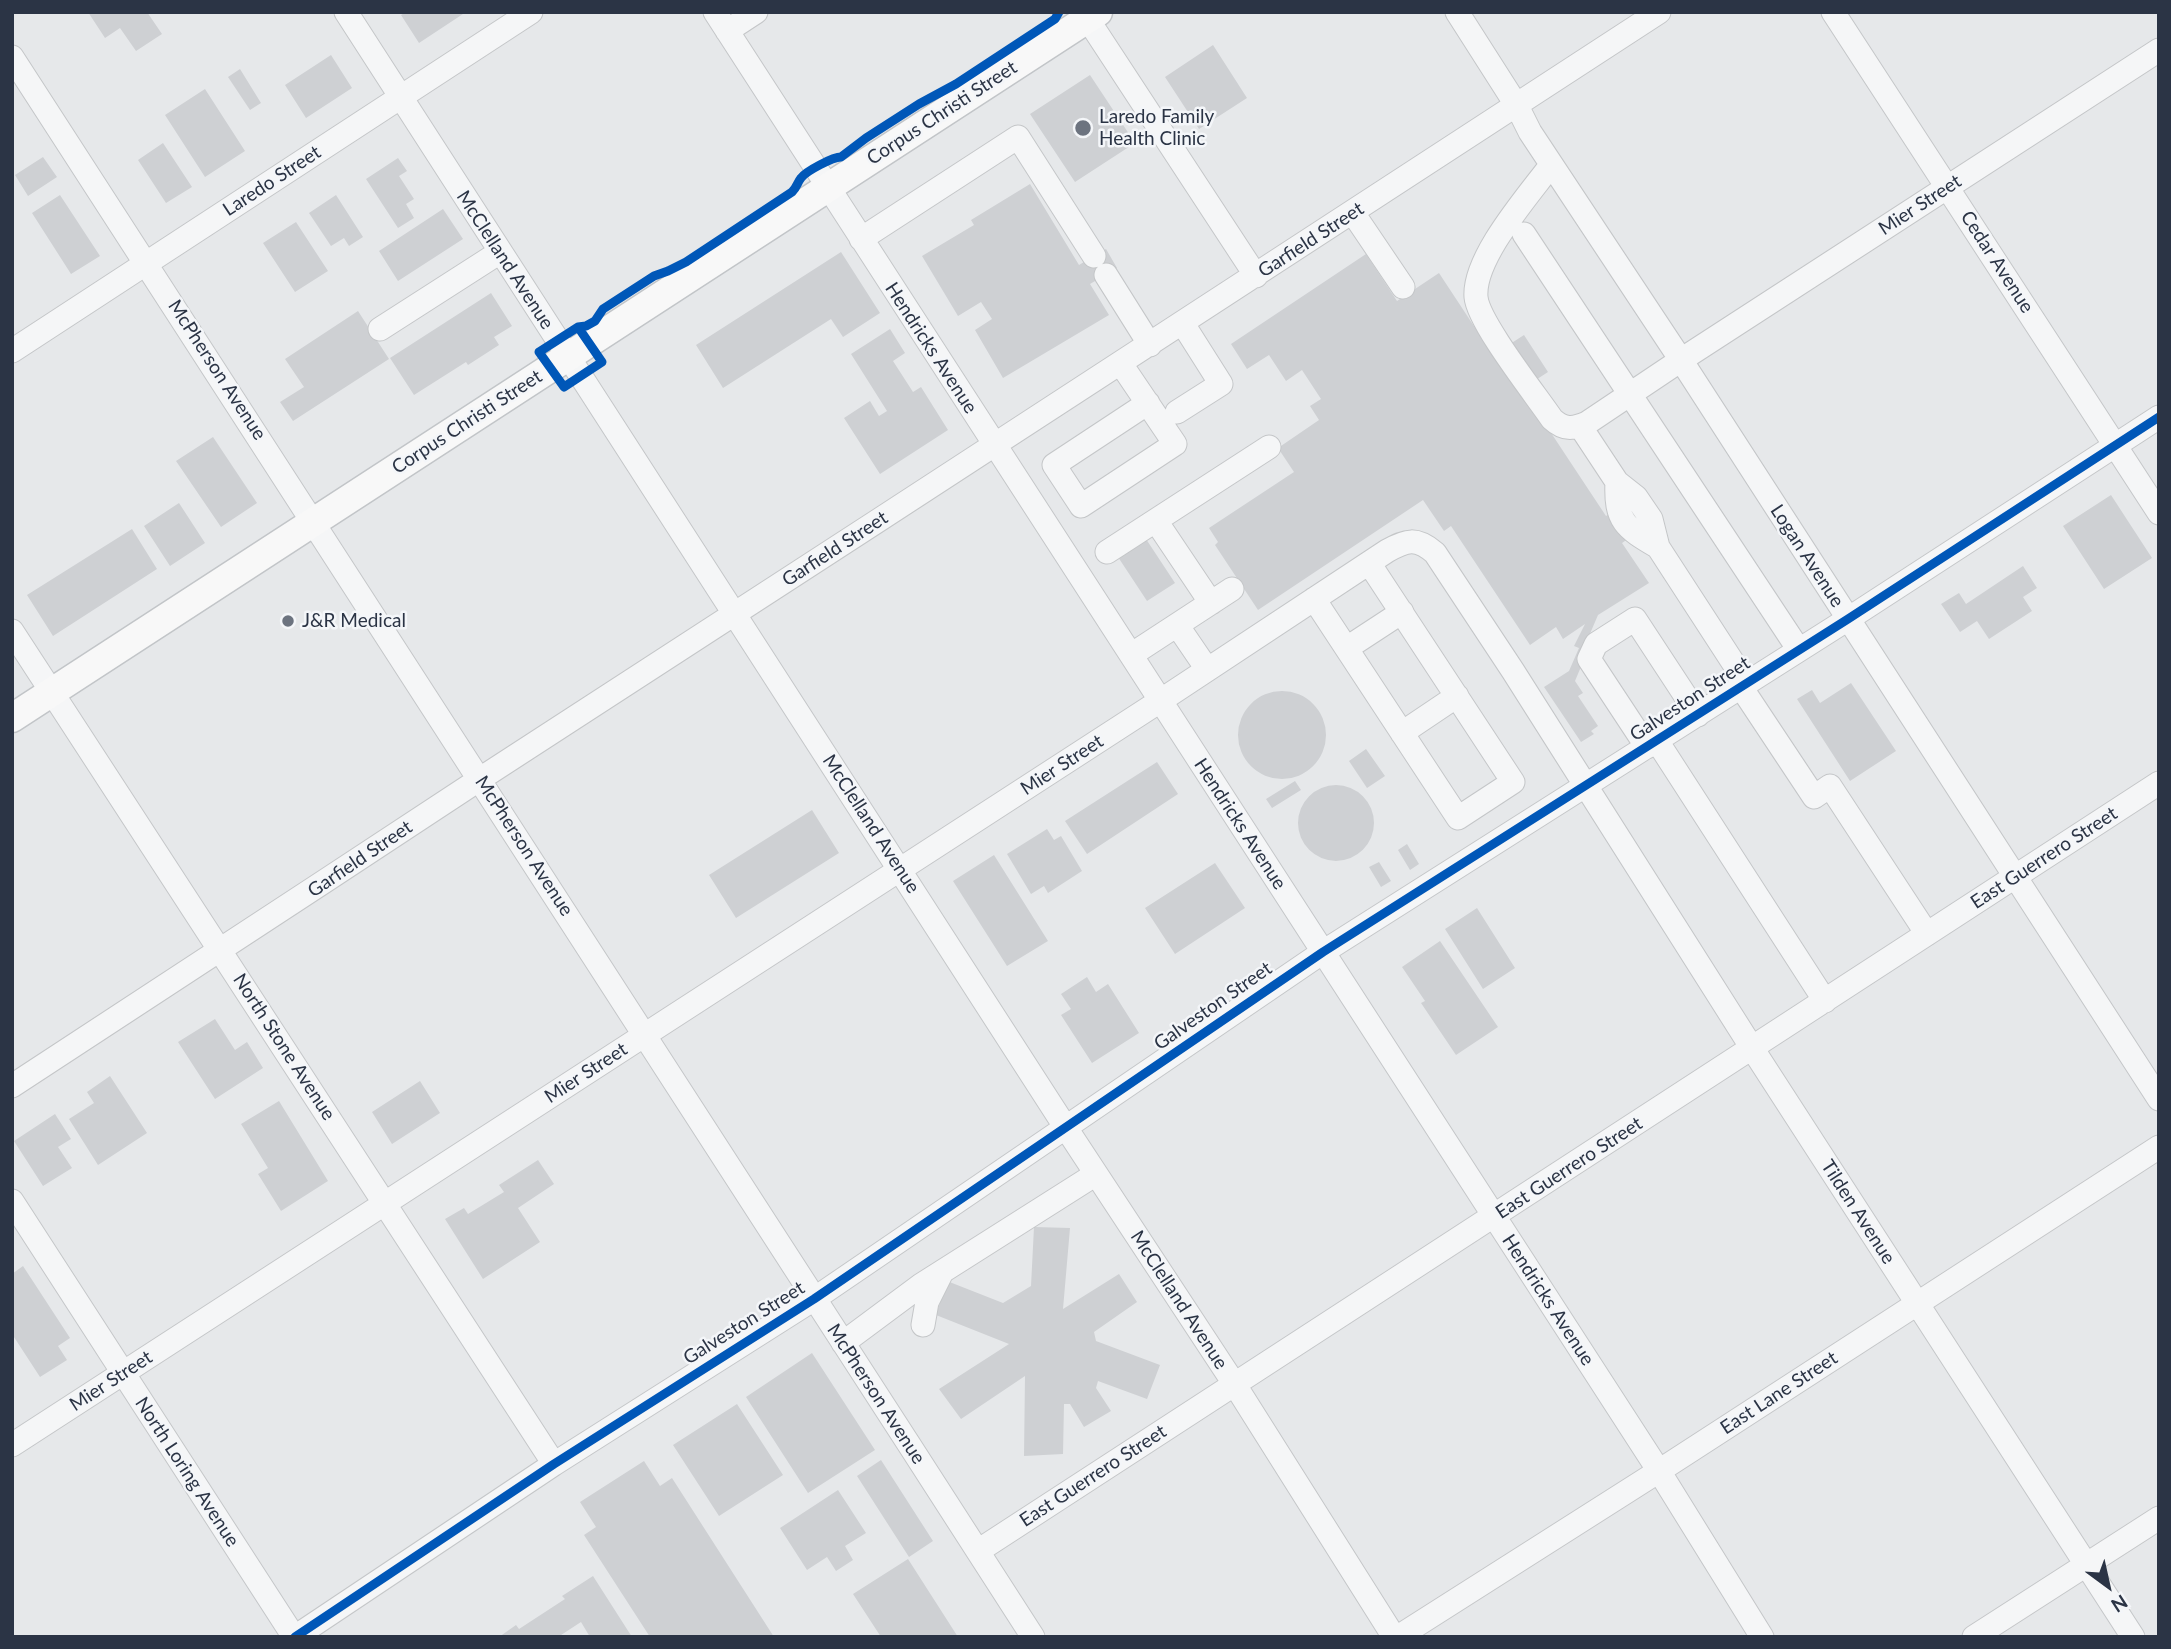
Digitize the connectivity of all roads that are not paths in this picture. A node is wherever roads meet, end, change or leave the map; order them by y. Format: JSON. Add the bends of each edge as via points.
{"nodes":[{"id":1,"x":345,"y":12,"type":"edge"},
{"id":2,"x":531,"y":12,"type":"edge"},
{"id":3,"x":756,"y":12,"type":"edge"},
{"id":4,"x":1457,"y":12,"type":"edge"},
{"id":5,"x":1659,"y":12,"type":"edge"},
{"id":6,"x":1833,"y":12,"type":"edge"},
{"id":7,"x":1089,"y":14,"type":"edge"},
{"id":8,"x":721,"y":22,"type":"edge"},
{"id":9,"x":2159,"y":51,"type":"edge"},
{"id":10,"x":12,"y":57,"type":"edge"},
{"id":11,"x":400,"y":98,"type":"junction"},
{"id":12,"x":1517,"y":106,"type":"junction"},
{"id":13,"x":1551,"y":165,"type":"junction"},
{"id":14,"x":1948,"y":187,"type":"junction"},
{"id":15,"x":828,"y":188,"type":"junction"},
{"id":16,"x":1353,"y":213,"type":"junction"},
{"id":17,"x":1524,"y":234,"type":"dead end"},
{"id":18,"x":861,"y":239,"type":"junction"},
{"id":19,"x":500,"y":252,"type":"junction"},
{"id":20,"x":147,"y":262,"type":"junction"},
{"id":21,"x":1256,"y":276,"type":"junction"},
{"id":22,"x":1402,"y":287,"type":"dead end"},
{"id":23,"x":1183,"y":324,"type":"junction"},
{"id":24,"x":380,"y":329,"type":"dead end"},
{"id":25,"x":1150,"y":345,"type":"junction"},
{"id":26,"x":12,"y":351,"type":"edge"},
{"id":27,"x":568,"y":357,"type":"junction"},
{"id":28,"x":1681,"y":360,"type":"junction"},
{"id":29,"x":1121,"y":364,"type":"junction"},
{"id":30,"x":1630,"y":394,"type":"junction"},
{"id":31,"x":1148,"y":403,"type":"junction"},
{"id":32,"x":1177,"y":412,"type":"dead end"},
{"id":33,"x":2159,"y":417,"type":"edge"},
{"id":34,"x":1580,"y":426,"type":"junction"},
{"id":35,"x":994,"y":445,"type":"junction"},
{"id":36,"x":2115,"y":445,"type":"junction"},
{"id":37,"x":1269,"y":447,"type":"dead end"},
{"id":38,"x":2159,"y":513,"type":"edge"},
{"id":39,"x":315,"y":521,"type":"junction"},
{"id":40,"x":1156,"y":521,"type":"junction"},
{"id":41,"x":1108,"y":552,"type":"dead end"},
{"id":42,"x":1369,"y":563,"type":"junction"},
{"id":43,"x":1232,"y":589,"type":"dead end"},
{"id":44,"x":1314,"y":599,"type":"junction"},
{"id":45,"x":1211,"y":603,"type":"junction"},
{"id":46,"x":1402,"y":612,"type":"junction"},
{"id":47,"x":735,"y":614,"type":"junction"},
{"id":48,"x":1848,"y":620,"type":"junction"},
{"id":49,"x":1177,"y":625,"type":"junction"},
{"id":50,"x":12,"y":631,"type":"edge"},
{"id":51,"x":1347,"y":648,"type":"junction"},
{"id":52,"x":1799,"y":650,"type":"junction"},
{"id":53,"x":1131,"y":655,"type":"junction"},
{"id":54,"x":1207,"y":669,"type":"junction"},
{"id":55,"x":1744,"y":686,"type":"junction"},
{"id":56,"x":52,"y":692,"type":"junction"},
{"id":57,"x":1457,"y":696,"type":"junction"},
{"id":58,"x":1160,"y":701,"type":"junction"},
{"id":59,"x":1698,"y":715,"type":"junction"},
{"id":60,"x":12,"y":718,"type":"edge"},
{"id":61,"x":1402,"y":733,"type":"junction"},
{"id":62,"x":1652,"y":744,"type":"junction"},
{"id":63,"x":480,"y":779,"type":"junction"},
{"id":64,"x":2159,"y":783,"type":"edge"},
{"id":65,"x":1586,"y":786,"type":"junction"},
{"id":66,"x":900,"y":869,"type":"junction"},
{"id":67,"x":2015,"y":877,"type":"junction"},
{"id":68,"x":1927,"y":934,"type":"junction"},
{"id":69,"x":221,"y":951,"type":"junction"},
{"id":70,"x":1323,"y":951,"type":"junction"},
{"id":71,"x":1825,"y":1001,"type":"junction"},
{"id":72,"x":647,"y":1034,"type":"junction"},
{"id":73,"x":1752,"y":1048,"type":"junction"},
{"id":74,"x":12,"y":1086,"type":"edge"},
{"id":75,"x":2159,"y":1100,"type":"edge"},
{"id":76,"x":1066,"y":1128,"type":"junction"},
{"id":77,"x":2159,"y":1147,"type":"edge"},
{"id":78,"x":1096,"y":1174,"type":"junction"},
{"id":79,"x":12,"y":1201,"type":"edge"},
{"id":80,"x":385,"y":1203,"type":"junction"},
{"id":81,"x":1494,"y":1217,"type":"junction"},
{"id":82,"x":942,"y":1272,"type":"junction"},
{"id":83,"x":814,"y":1299,"type":"junction"},
{"id":84,"x":1916,"y":1303,"type":"junction"},
{"id":85,"x":923,"y":1325,"type":"dead end"},
{"id":86,"x":843,"y":1343,"type":"junction"},
{"id":87,"x":123,"y":1373,"type":"junction"},
{"id":88,"x":1235,"y":1385,"type":"junction"},
{"id":89,"x":12,"y":1445,"type":"edge"},
{"id":90,"x":554,"y":1464,"type":"junction"},
{"id":91,"x":1659,"y":1471,"type":"junction"},
{"id":92,"x":2159,"y":1518,"type":"edge"},
{"id":93,"x":978,"y":1551,"type":"junction"},
{"id":94,"x":2086,"y":1564,"type":"junction"},
{"id":95,"x":295,"y":1637,"type":"edge"},
{"id":96,"x":1034,"y":1637,"type":"edge"},
{"id":97,"x":1396,"y":1637,"type":"edge"},
{"id":98,"x":1762,"y":1637,"type":"edge"},
{"id":99,"x":1974,"y":1637,"type":"edge"},
{"id":100,"x":2133,"y":1637,"type":"edge"}],
"edges":[{"from":1,"to":11,"type":"street","name":"McClelland Avenue"},
{"from":2,"to":11,"type":"street","name":"Laredo Street"},
{"from":3,"to":8,"type":"street"},
{"from":4,"to":12,"type":"street","name":"Logan Avenue"},
{"from":5,"to":12,"type":"street","name":"Garfield Street"},
{"from":6,"to":14,"type":"street","name":"Cedar Avenue"},
{"from":7,"to":15,"type":"main road","name":"Corpus Christi Street"},
{"from":7,"to":21,"type":"street"},
{"from":8,"to":15,"type":"street","name":"Hendricks Avenue"},
{"from":9,"to":14,"type":"street","name":"Mier Street"},
{"from":10,"to":20,"type":"street","name":"McPherson Avenue"},
{"from":11,"to":19,"type":"street","name":"McClelland Avenue"},
{"from":11,"to":20,"type":"street","name":"Laredo Street"},
{"from":12,"to":13,"type":"street","name":"Logan Avenue"},
{"from":12,"to":16,"type":"street","name":"Garfield Street"},
{"from":13,"to":28,"type":"street","name":"Logan Avenue"},
{"from":13,"to":34,"type":"street","via":[[1491,247],[1476,282],[1476,299],[1498,341],[1552,419],[1567,428]]},
{"from":14,"to":28,"type":"street","name":"Mier Street"},
{"from":14,"to":36,"type":"street","name":"Cedar Avenue"},
{"from":15,"to":18,"type":"street","name":"Hendricks Avenue"},
{"from":15,"to":27,"type":"main road","name":"Corpus Christi Street"},
{"from":16,"to":21,"type":"street","name":"Garfield Street"},
{"from":16,"to":22,"type":"street"},
{"from":17,"to":30,"type":"street"},
{"from":18,"to":25,"type":"street","via":[[1018,137]]},
{"from":18,"to":35,"type":"street","name":"Hendricks Avenue"},
{"from":19,"to":24,"type":"street"},
{"from":19,"to":27,"type":"street","name":"McClelland Avenue"},
{"from":20,"to":26,"type":"street","name":"Laredo Street"},
{"from":20,"to":39,"type":"street","name":"McPherson Avenue"},
{"from":21,"to":23,"type":"street","name":"Garfield Street"},
{"from":23,"to":25,"type":"street","name":"Garfield Street"},
{"from":23,"to":32,"type":"street","via":[[1221,384]]},
{"from":25,"to":29,"type":"street","name":"Garfield Street"},
{"from":27,"to":39,"type":"main road","name":"Corpus Christi Street"},
{"from":27,"to":47,"type":"street","name":"McClelland Avenue"},
{"from":28,"to":30,"type":"street","name":"Mier Street"},
{"from":28,"to":48,"type":"street","name":"Logan Avenue"},
{"from":29,"to":31,"type":"street"},
{"from":29,"to":35,"type":"street","name":"Garfield Street"},
{"from":30,"to":34,"type":"street","name":"Mier Street"},
{"from":30,"to":52,"type":"street"},
{"from":31,"to":31,"type":"street","via":[[1054,465],[1081,506],[1175,444]]},
{"from":33,"to":36,"type":"street","name":"Galveston Street"},
{"from":34,"to":55,"type":"street","via":[[1617,482],[1616,502],[1627,526],[1658,547]]},
{"from":35,"to":47,"type":"street","name":"Garfield Street"},
{"from":35,"to":53,"type":"street","name":"Hendricks Avenue"},
{"from":36,"to":38,"type":"street","name":"Cedar Avenue"},
{"from":36,"to":48,"type":"street","name":"Galveston Street"},
{"from":37,"to":40,"type":"street"},
{"from":39,"to":56,"type":"main road","name":"Corpus Christi Street"},
{"from":39,"to":63,"type":"street","name":"McPherson Avenue"},
{"from":40,"to":41,"type":"street"},
{"from":40,"to":45,"type":"street"},
{"from":42,"to":44,"type":"street","name":"Mier Street"},
{"from":42,"to":46,"type":"street"},
{"from":42,"to":65,"type":"street","name":"Tilden Avenue","via":[[1414,541],[1435,553]]},
{"from":43,"to":45,"type":"street"},
{"from":44,"to":51,"type":"street"},
{"from":44,"to":54,"type":"street","name":"Mier Street"},
{"from":45,"to":49,"type":"street"},
{"from":46,"to":51,"type":"street"},
{"from":46,"to":57,"type":"street"},
{"from":47,"to":63,"type":"street","name":"Garfield Street"},
{"from":47,"to":66,"type":"street","name":"McClelland Avenue"},
{"from":48,"to":52,"type":"street","name":"Galveston Street"},
{"from":48,"to":67,"type":"street","name":"Logan Avenue"},
{"from":49,"to":53,"type":"street"},
{"from":49,"to":54,"type":"street"},
{"from":50,"to":56,"type":"street","name":"North Stone Avenue"},
{"from":51,"to":61,"type":"street"},
{"from":52,"to":55,"type":"street","name":"Galveston Street"},
{"from":53,"to":58,"type":"street","name":"Hendricks Avenue"},
{"from":54,"to":58,"type":"street","name":"Mier Street"},
{"from":55,"to":59,"type":"street","name":"Galveston Street"},
{"from":55,"to":68,"type":"street","via":[[1814,797],[1830,786]]},
{"from":56,"to":60,"type":"main road","name":"Corpus Christi Street"},
{"from":56,"to":69,"type":"street","name":"North Stone Avenue"},
{"from":57,"to":61,"type":"street"},
{"from":57,"to":61,"type":"street","via":[[1513,782],[1458,818]]},
{"from":58,"to":66,"type":"street","name":"Mier Street"},
{"from":58,"to":70,"type":"street","name":"Hendricks Avenue"},
{"from":59,"to":62,"type":"street","name":"Galveston Street"},
{"from":59,"to":62,"type":"street","via":[[1635,619],[1596,644],[1589,659]]},
{"from":62,"to":65,"type":"street","name":"Galveston Street"},
{"from":62,"to":71,"type":"street"},
{"from":63,"to":69,"type":"street","name":"Garfield Street"},
{"from":63,"to":72,"type":"street","name":"McPherson Avenue"},
{"from":64,"to":67,"type":"street","name":"East Guerrero Street"},
{"from":65,"to":70,"type":"street","name":"Galveston Street"},
{"from":65,"to":73,"type":"street","name":"Tilden Avenue"},
{"from":66,"to":72,"type":"street","name":"Mier Street"},
{"from":66,"to":76,"type":"street","name":"McClelland Avenue"},
{"from":67,"to":68,"type":"street","name":"East Guerrero Street"},
{"from":67,"to":75,"type":"street","name":"Logan Avenue"},
{"from":68,"to":71,"type":"street","name":"East Guerrero Street"},
{"from":69,"to":74,"type":"street","name":"Garfield Street"},
{"from":69,"to":80,"type":"street","name":"North Stone Avenue"},
{"from":70,"to":76,"type":"street","name":"Galveston Street"},
{"from":70,"to":81,"type":"street","name":"Hendricks Avenue"},
{"from":71,"to":73,"type":"street","name":"East Guerrero Street"},
{"from":72,"to":80,"type":"street","name":"Mier Street"},
{"from":72,"to":83,"type":"street","name":"McPherson Avenue"},
{"from":73,"to":81,"type":"street","name":"East Guerrero Street"},
{"from":73,"to":84,"type":"street","name":"Tilden Avenue"},
{"from":76,"to":78,"type":"street","name":"McClelland Avenue"},
{"from":76,"to":83,"type":"street","name":"Galveston Street"},
{"from":77,"to":84,"type":"street","name":"East Lane Street"},
{"from":78,"to":82,"type":"street"},
{"from":78,"to":88,"type":"street","name":"McClelland Avenue"},
{"from":79,"to":87,"type":"street","name":"North Loring Avenue"},
{"from":80,"to":87,"type":"street","name":"Mier Street"},
{"from":80,"to":90,"type":"street","name":"North Stone Avenue"},
{"from":81,"to":88,"type":"street","name":"East Guerrero Street"},
{"from":81,"to":91,"type":"street","name":"Hendricks Avenue"},
{"from":82,"to":85,"type":"street","via":[[927,1302]]},
{"from":82,"to":86,"type":"street"},
{"from":83,"to":86,"type":"street","name":"McPherson Avenue"},
{"from":83,"to":90,"type":"street","name":"Galveston Street"},
{"from":84,"to":91,"type":"street","name":"East Lane Street"},
{"from":84,"to":94,"type":"street","name":"Tilden Avenue"},
{"from":86,"to":93,"type":"street","name":"McPherson Avenue"},
{"from":87,"to":89,"type":"street","name":"Mier Street"},
{"from":87,"to":95,"type":"street","name":"North Loring Avenue"},
{"from":88,"to":93,"type":"street","name":"East Guerrero Street"},
{"from":88,"to":97,"type":"street","name":"McClelland Avenue"},
{"from":90,"to":95,"type":"street","name":"Galveston Street"},
{"from":91,"to":97,"type":"street","name":"East Lane Street"},
{"from":91,"to":98,"type":"street","name":"Hendricks Avenue"},
{"from":92,"to":94,"type":"street"},
{"from":93,"to":96,"type":"street","name":"McPherson Avenue"},
{"from":94,"to":99,"type":"street"},
{"from":94,"to":100,"type":"street","name":"Tilden Avenue"}]}
